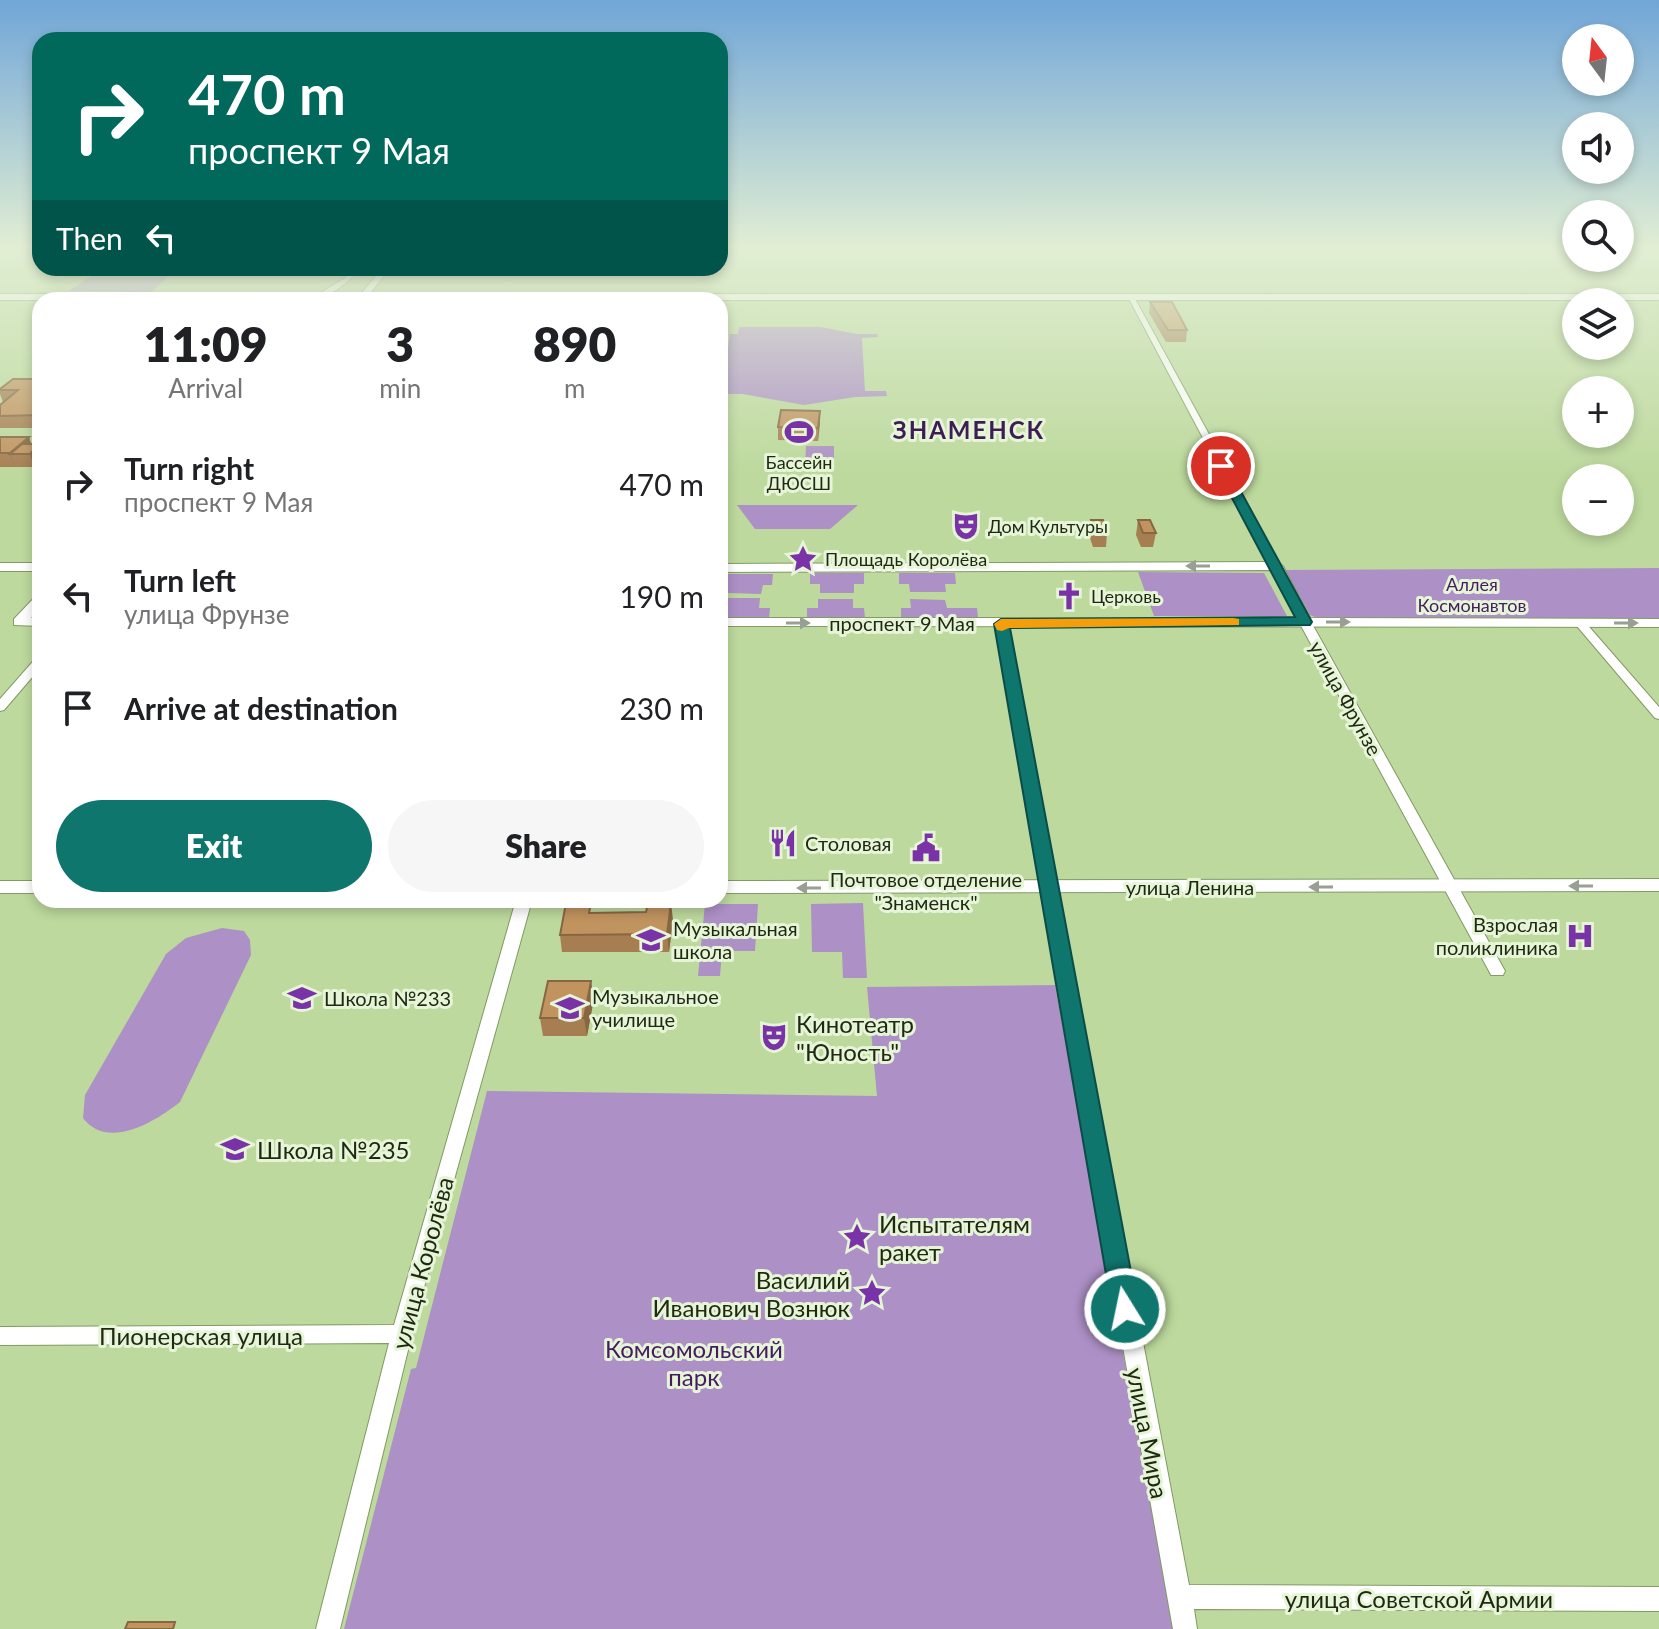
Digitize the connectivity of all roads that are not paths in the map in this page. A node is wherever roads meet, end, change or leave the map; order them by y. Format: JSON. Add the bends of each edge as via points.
{"nodes":[{"id":1,"x":1145,"y":324,"type":"edge"},
{"id":2,"x":1276,"y":566,"type":"junction"},
{"id":3,"x":0,"y":567,"type":"edge"},
{"id":4,"x":32,"y":567,"type":"edge"},
{"id":5,"x":728,"y":568,"type":"edge"},
{"id":6,"x":32,"y":608,"type":"edge"},
{"id":7,"x":0,"y":622,"type":"edge"},
{"id":8,"x":19,"y":622,"type":"junction"},
{"id":9,"x":32,"y":622,"type":"edge"},
{"id":10,"x":728,"y":622,"type":"edge"},
{"id":11,"x":1305,"y":622,"type":"junction"},
{"id":12,"x":1580,"y":623,"type":"junction"},
{"id":13,"x":1659,"y":623,"type":"edge"},
{"id":14,"x":1001,"y":624,"type":"junction"},
{"id":15,"x":32,"y":670,"type":"edge"},
{"id":16,"x":0,"y":707,"type":"edge"},
{"id":17,"x":1659,"y":715,"type":"edge"},
{"id":18,"x":1659,"y":885,"type":"edge"},
{"id":19,"x":1450,"y":886,"type":"junction"},
{"id":20,"x":0,"y":887,"type":"edge"},
{"id":21,"x":32,"y":887,"type":"edge"},
{"id":22,"x":728,"y":887,"type":"edge"},
{"id":23,"x":1048,"y":888,"type":"junction"},
{"id":24,"x":522,"y":908,"type":"edge"},
{"id":25,"x":1497,"y":971,"type":"dead end"},
{"id":26,"x":402,"y":1334,"type":"junction"},
{"id":27,"x":0,"y":1336,"type":"edge"},
{"id":28,"x":1179,"y":1597,"type":"junction"},
{"id":29,"x":1659,"y":1599,"type":"edge"},
{"id":30,"x":328,"y":1629,"type":"edge"},
{"id":31,"x":1185,"y":1629,"type":"edge"}],
"edges":[{"from":1,"to":2,"type":"street","name":"улица Фрунзе"},
{"from":2,"to":5,"type":"street","one_way":true},
{"from":2,"to":11,"type":"street","name":"улица Фрунзе"},
{"from":3,"to":4,"type":"street"},
{"from":6,"to":8,"type":"street"},
{"from":7,"to":8,"type":"street"},
{"from":8,"to":9,"type":"street"},
{"from":10,"to":14,"type":"street","name":"проспект 9 Мая","one_way":true},
{"from":11,"to":12,"type":"street","name":"проспект 9 Мая","one_way":true},
{"from":11,"to":14,"type":"street","name":"проспект 9 Мая"},
{"from":11,"to":19,"type":"street","name":"улица Фрунзе"},
{"from":12,"to":13,"type":"street","name":"проспект 9 Мая","one_way":true},
{"from":12,"to":17,"type":"street"},
{"from":14,"to":23,"type":"street","name":"улица Мира"},
{"from":15,"to":16,"type":"street"},
{"from":18,"to":19,"type":"street","name":"улица Ленина","one_way":true},
{"from":19,"to":23,"type":"street","name":"улица Ленина","one_way":true},
{"from":19,"to":25,"type":"street","name":"улица Фрунзе"},
{"from":20,"to":21,"type":"street"},
{"from":23,"to":22,"type":"street","name":"улица Ленина","one_way":true},
{"from":23,"to":28,"type":"street","name":"улица Мира"},
{"from":24,"to":26,"type":"street","name":"улица Королёва"},
{"from":26,"to":27,"type":"street","name":"Пионерская улица"},
{"from":26,"to":30,"type":"street","name":"улица Королёва"},
{"from":28,"to":29,"type":"street","name":"улица Советской Армии"},
{"from":28,"to":31,"type":"street","name":"улица Мира"}]}
